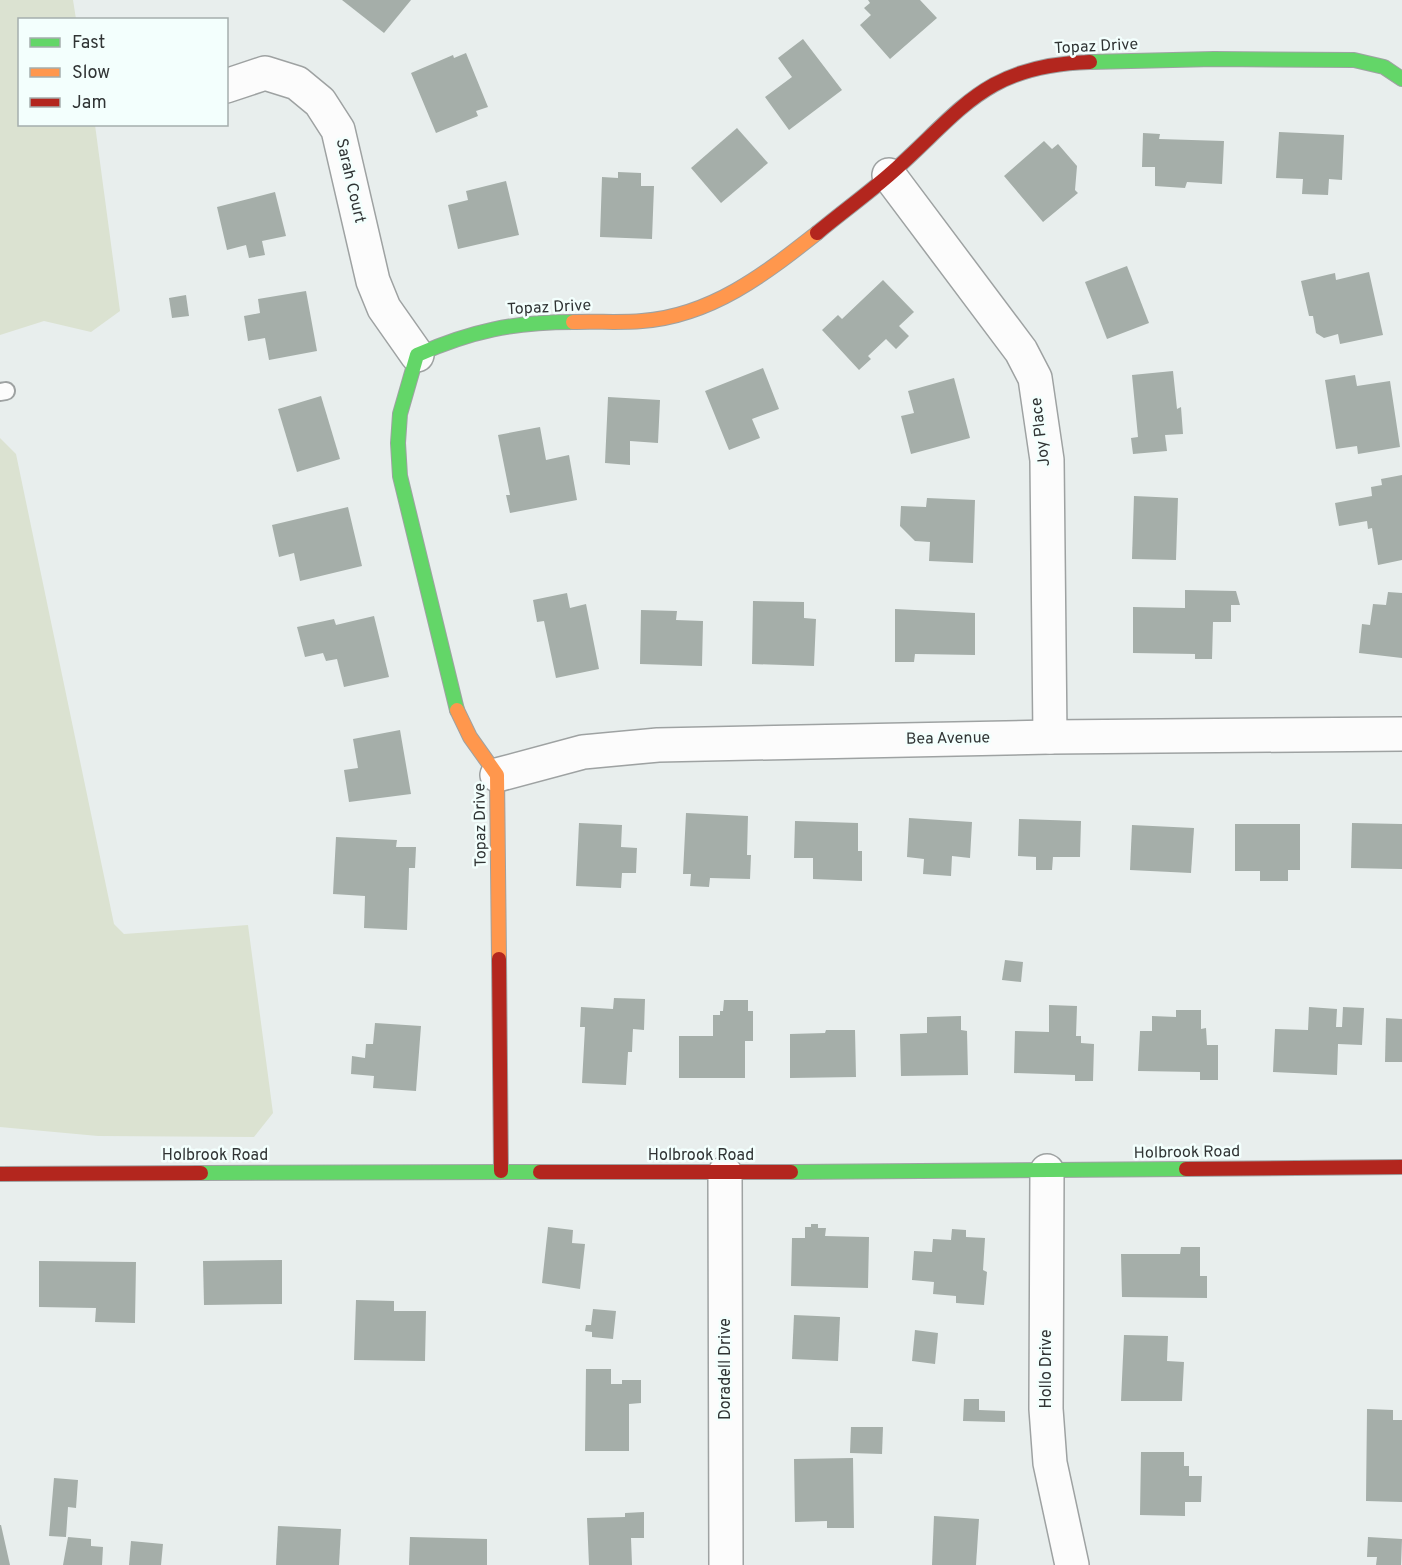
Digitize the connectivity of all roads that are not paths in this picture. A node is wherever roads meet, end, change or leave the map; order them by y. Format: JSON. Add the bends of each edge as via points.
{"nodes":[{"id":1,"x":1402,"y":79,"type":"edge"},
{"id":2,"x":228,"y":85,"type":"edge"},
{"id":3,"x":889,"y":175,"type":"junction"},
{"id":4,"x":417,"y":355,"type":"junction"},
{"id":5,"x":1402,"y":734,"type":"edge"},
{"id":6,"x":1050,"y":737,"type":"junction"},
{"id":7,"x":497,"y":775,"type":"junction"},
{"id":8,"x":1402,"y":1167,"type":"edge"},
{"id":9,"x":501,"y":1171,"type":"junction"},
{"id":10,"x":1047,"y":1171,"type":"junction"},
{"id":11,"x":725,"y":1173,"type":"junction"},
{"id":12,"x":0,"y":1174,"type":"edge"},
{"id":13,"x":726,"y":1565,"type":"edge"},
{"id":14,"x":1072,"y":1565,"type":"edge"}],
"edges":[{"from":1,"to":3,"type":"street","name":"Topaz Drive","via":[[1384,67],[1354,60],[1100,62],[1032,68],[997,82],[963,103]]},
{"from":2,"to":4,"type":"street","name":"Sarah Court","via":[[265,73],[297,83],[320,102],[338,130],[373,281],[384,308]]},
{"from":3,"to":4,"type":"street","name":"Topaz Drive","via":[[770,270],[732,294],[693,311],[644,321],[529,322],[455,338]]},
{"from":3,"to":6,"type":"street","name":"Joy Place","via":[[1021,351],[1035,378],[1047,460]]},
{"from":4,"to":7,"type":"street","name":"Topaz Drive","via":[[397,422],[400,476],[456,707],[470,737]]},
{"from":5,"to":6,"type":"street","name":"Bea Avenue"},
{"from":6,"to":7,"type":"street","name":"Bea Avenue","via":[[658,745],[583,752]]},
{"from":7,"to":9,"type":"street","name":"Topaz Drive"},
{"from":8,"to":10,"type":"street","name":"Holbrook Road"},
{"from":9,"to":11,"type":"street","name":"Holbrook Road"},
{"from":9,"to":12,"type":"street","name":"Holbrook Road"},
{"from":10,"to":11,"type":"street","name":"Holbrook Road"},
{"from":10,"to":14,"type":"street","name":"Hollo Drive","via":[[1046,1409],[1050,1463]]},
{"from":11,"to":13,"type":"street","name":"Doradell Drive"}]}
